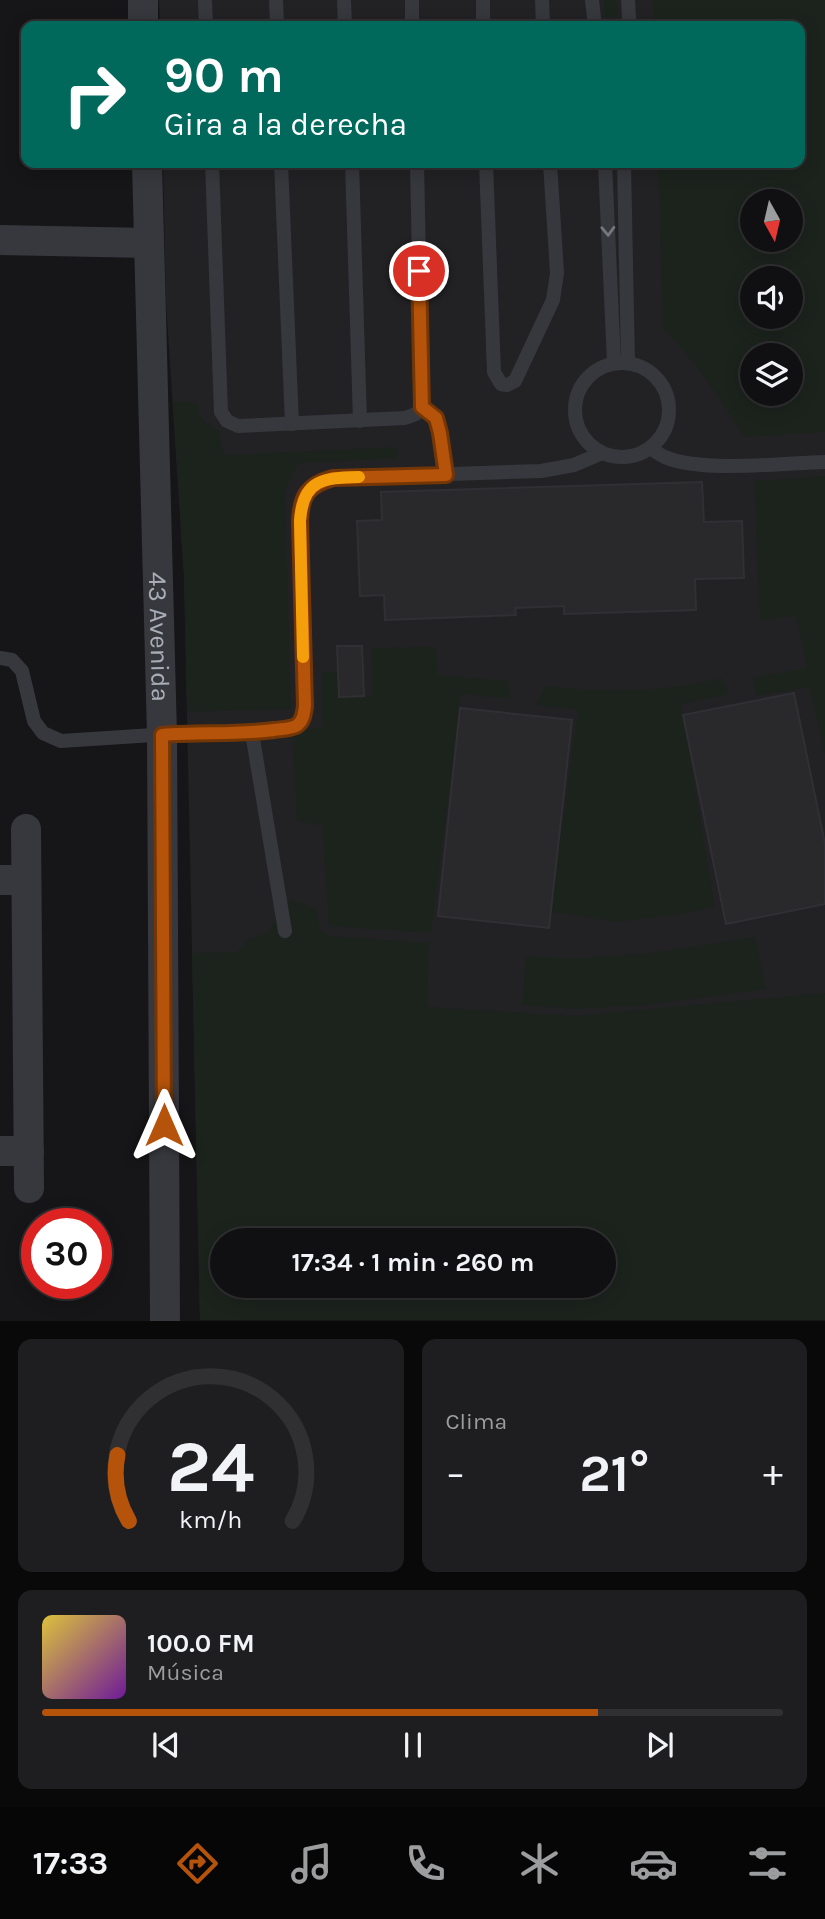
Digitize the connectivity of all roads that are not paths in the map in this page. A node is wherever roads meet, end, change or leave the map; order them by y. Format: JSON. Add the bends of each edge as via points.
{"nodes":[{"id":1,"x":143,"y":0,"type":"edge"},
{"id":2,"x":205,"y":0,"type":"edge"},
{"id":3,"x":276,"y":0,"type":"edge"},
{"id":4,"x":344,"y":0,"type":"edge"},
{"id":5,"x":412,"y":0,"type":"edge"},
{"id":6,"x":483,"y":0,"type":"edge"},
{"id":7,"x":542,"y":0,"type":"edge"},
{"id":8,"x":593,"y":0,"type":"edge"},
{"id":9,"x":628,"y":0,"type":"edge"},
{"id":10,"x":144,"y":21,"type":"edge"},
{"id":11,"x":206,"y":21,"type":"edge"},
{"id":12,"x":277,"y":21,"type":"edge"},
{"id":13,"x":345,"y":21,"type":"edge"},
{"id":14,"x":412,"y":21,"type":"edge"},
{"id":15,"x":483,"y":21,"type":"edge"},
{"id":16,"x":543,"y":21,"type":"edge"},
{"id":17,"x":595,"y":21,"type":"edge"},
{"id":18,"x":629,"y":21,"type":"edge"},
{"id":19,"x":147,"y":168,"type":"edge"},
{"id":20,"x":212,"y":168,"type":"edge"},
{"id":21,"x":281,"y":168,"type":"edge"},
{"id":22,"x":352,"y":168,"type":"edge"},
{"id":23,"x":417,"y":168,"type":"edge"},
{"id":24,"x":486,"y":168,"type":"edge"},
{"id":25,"x":550,"y":168,"type":"edge"},
{"id":26,"x":605,"y":168,"type":"edge"},
{"id":27,"x":624,"y":168,"type":"edge"},
{"id":28,"x":0,"y":240,"type":"edge"},
{"id":29,"x":148,"y":243,"type":"junction"},
{"id":30,"x":621,"y":363,"type":"junction"},
{"id":31,"x":422,"y":407,"type":"junction"},
{"id":32,"x":360,"y":421,"type":"junction"},
{"id":33,"x":292,"y":424,"type":"junction"},
{"id":34,"x":650,"y":448,"type":"junction"},
{"id":35,"x":602,"y":453,"type":"junction"},
{"id":36,"x":825,"y":462,"type":"edge"},
{"id":37,"x":446,"y":475,"type":"junction"},
{"id":38,"x":0,"y":658,"type":"edge"},
{"id":39,"x":251,"y":733,"type":"junction"},
{"id":40,"x":162,"y":735,"type":"junction"},
{"id":41,"x":26,"y":829,"type":"dead end"},
{"id":42,"x":13,"y":880,"type":"edge"},
{"id":43,"x":285,"y":931,"type":"dead end"},
{"id":44,"x":14,"y":1151,"type":"edge"},
{"id":45,"x":29,"y":1188,"type":"dead end"},
{"id":46,"x":165,"y":1321,"type":"edge"}],
"edges":[{"from":1,"to":10,"type":"street"},
{"from":2,"to":11,"type":"lane"},
{"from":3,"to":12,"type":"lane"},
{"from":4,"to":13,"type":"lane"},
{"from":5,"to":14,"type":"lane"},
{"from":6,"to":15,"type":"lane"},
{"from":7,"to":16,"type":"lane"},
{"from":8,"to":17,"type":"lane"},
{"from":9,"to":18,"type":"lane"},
{"from":19,"to":29,"type":"street","name":"43 Avenida"},
{"from":20,"to":33,"type":"lane","via":[[221,412],[238,426]]},
{"from":21,"to":33,"type":"lane"},
{"from":22,"to":32,"type":"lane"},
{"from":23,"to":31,"type":"lane"},
{"from":24,"to":25,"type":"lane","via":[[495,372],[501,384],[507,385],[515,381],[553,300],[556,274]]},
{"from":26,"to":30,"type":"lane","one_way":true},
{"from":27,"to":30,"type":"lane"},
{"from":28,"to":29,"type":"street"},
{"from":29,"to":40,"type":"street","name":"43 Avenida"},
{"from":30,"to":34,"type":"lane","via":[[644,367],[666,391],[668,422],[662,437]]},
{"from":30,"to":35,"type":"lane","via":[[600,368],[588,377],[575,404],[580,433]]},
{"from":31,"to":32,"type":"lane","via":[[405,418]]},
{"from":31,"to":37,"type":"lane","via":[[436,418]]},
{"from":32,"to":33,"type":"lane"},
{"from":34,"to":35,"type":"lane","via":[[627,457]]},
{"from":34,"to":36,"type":"lane","via":[[664,457],[704,465]]},
{"from":35,"to":37,"type":"lane","via":[[574,465],[541,471]]},
{"from":37,"to":39,"type":"lane","via":[[333,478],[308,490],[300,521],[304,716],[295,726]]},
{"from":38,"to":40,"type":"lane","via":[[12,660],[22,671],[34,721],[43,733],[61,741]]},
{"from":39,"to":40,"type":"lane"},
{"from":39,"to":43,"type":"lane"},
{"from":40,"to":46,"type":"street","name":"43 Avenida"},
{"from":41,"to":42,"type":"street"},
{"from":42,"to":44,"type":"street"},
{"from":44,"to":45,"type":"street"}]}
